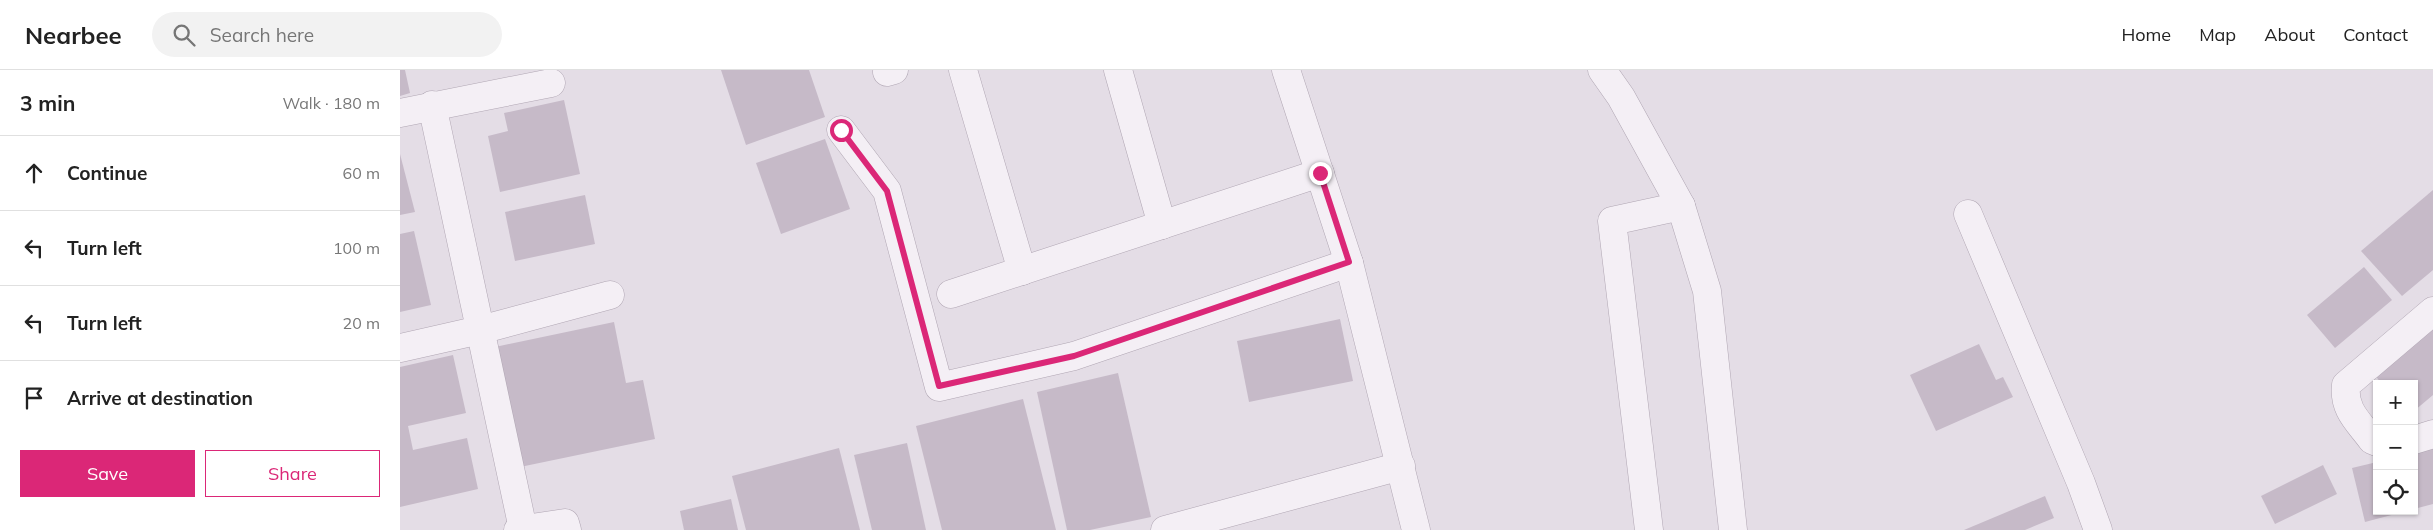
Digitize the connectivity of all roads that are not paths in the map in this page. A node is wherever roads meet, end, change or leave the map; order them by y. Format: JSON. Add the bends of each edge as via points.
{"nodes":[{"id":1,"x":963,"y":70,"type":"edge"},
{"id":2,"x":1118,"y":70,"type":"edge"},
{"id":3,"x":1286,"y":70,"type":"edge"},
{"id":4,"x":1602,"y":70,"type":"edge"},
{"id":5,"x":551,"y":83,"type":"dead end"},
{"id":6,"x":432,"y":105,"type":"junction"},
{"id":7,"x":400,"y":113,"type":"edge"},
{"id":8,"x":841,"y":130,"type":"dead end"},
{"id":9,"x":1320,"y":173,"type":"junction"},
{"id":10,"x":1681,"y":206,"type":"junction"},
{"id":11,"x":1968,"y":214,"type":"dead end"},
{"id":12,"x":1162,"y":225,"type":"junction"},
{"id":13,"x":1349,"y":262,"type":"junction"},
{"id":14,"x":1022,"y":271,"type":"junction"},
{"id":15,"x":951,"y":294,"type":"dead end"},
{"id":16,"x":610,"y":295,"type":"dead end"},
{"id":17,"x":2433,"y":310,"type":"edge"},
{"id":18,"x":480,"y":330,"type":"junction"},
{"id":19,"x":400,"y":348,"type":"edge"},
{"id":20,"x":2433,"y":434,"type":"edge"},
{"id":21,"x":2418,"y":439,"type":"edge"},
{"id":22,"x":2373,"y":440,"type":"edge"},
{"id":23,"x":1401,"y":466,"type":"junction"},
{"id":24,"x":520,"y":530,"type":"edge"},
{"id":25,"x":567,"y":530,"type":"edge"},
{"id":26,"x":1165,"y":530,"type":"edge"},
{"id":27,"x":1416,"y":530,"type":"edge"},
{"id":28,"x":1648,"y":530,"type":"edge"},
{"id":29,"x":1734,"y":530,"type":"edge"},
{"id":30,"x":2098,"y":530,"type":"edge"}],
"edges":[{"from":1,"to":14,"type":"street"},
{"from":2,"to":12,"type":"street"},
{"from":3,"to":9,"type":"street"},
{"from":4,"to":10,"type":"street","via":[[1621,97]]},
{"from":5,"to":6,"type":"street"},
{"from":6,"to":7,"type":"street"},
{"from":6,"to":18,"type":"street"},
{"from":8,"to":13,"type":"street","via":[[887,191],[939,386],[1074,356]]},
{"from":9,"to":12,"type":"street"},
{"from":9,"to":13,"type":"street"},
{"from":10,"to":28,"type":"street","via":[[1612,221]]},
{"from":10,"to":29,"type":"street","via":[[1706,291]]},
{"from":11,"to":30,"type":"street","via":[[2082,483]]},
{"from":12,"to":14,"type":"street"},
{"from":13,"to":23,"type":"street"},
{"from":14,"to":15,"type":"street"},
{"from":16,"to":18,"type":"street"},
{"from":17,"to":22,"type":"street","via":[[2346,385],[2344,398],[2347,406]]},
{"from":18,"to":19,"type":"street"},
{"from":18,"to":24,"type":"street"},
{"from":20,"to":21,"type":"street"},
{"from":23,"to":26,"type":"street"},
{"from":23,"to":27,"type":"street"},
{"from":24,"to":25,"type":"street","via":[[565,523]]}]}
